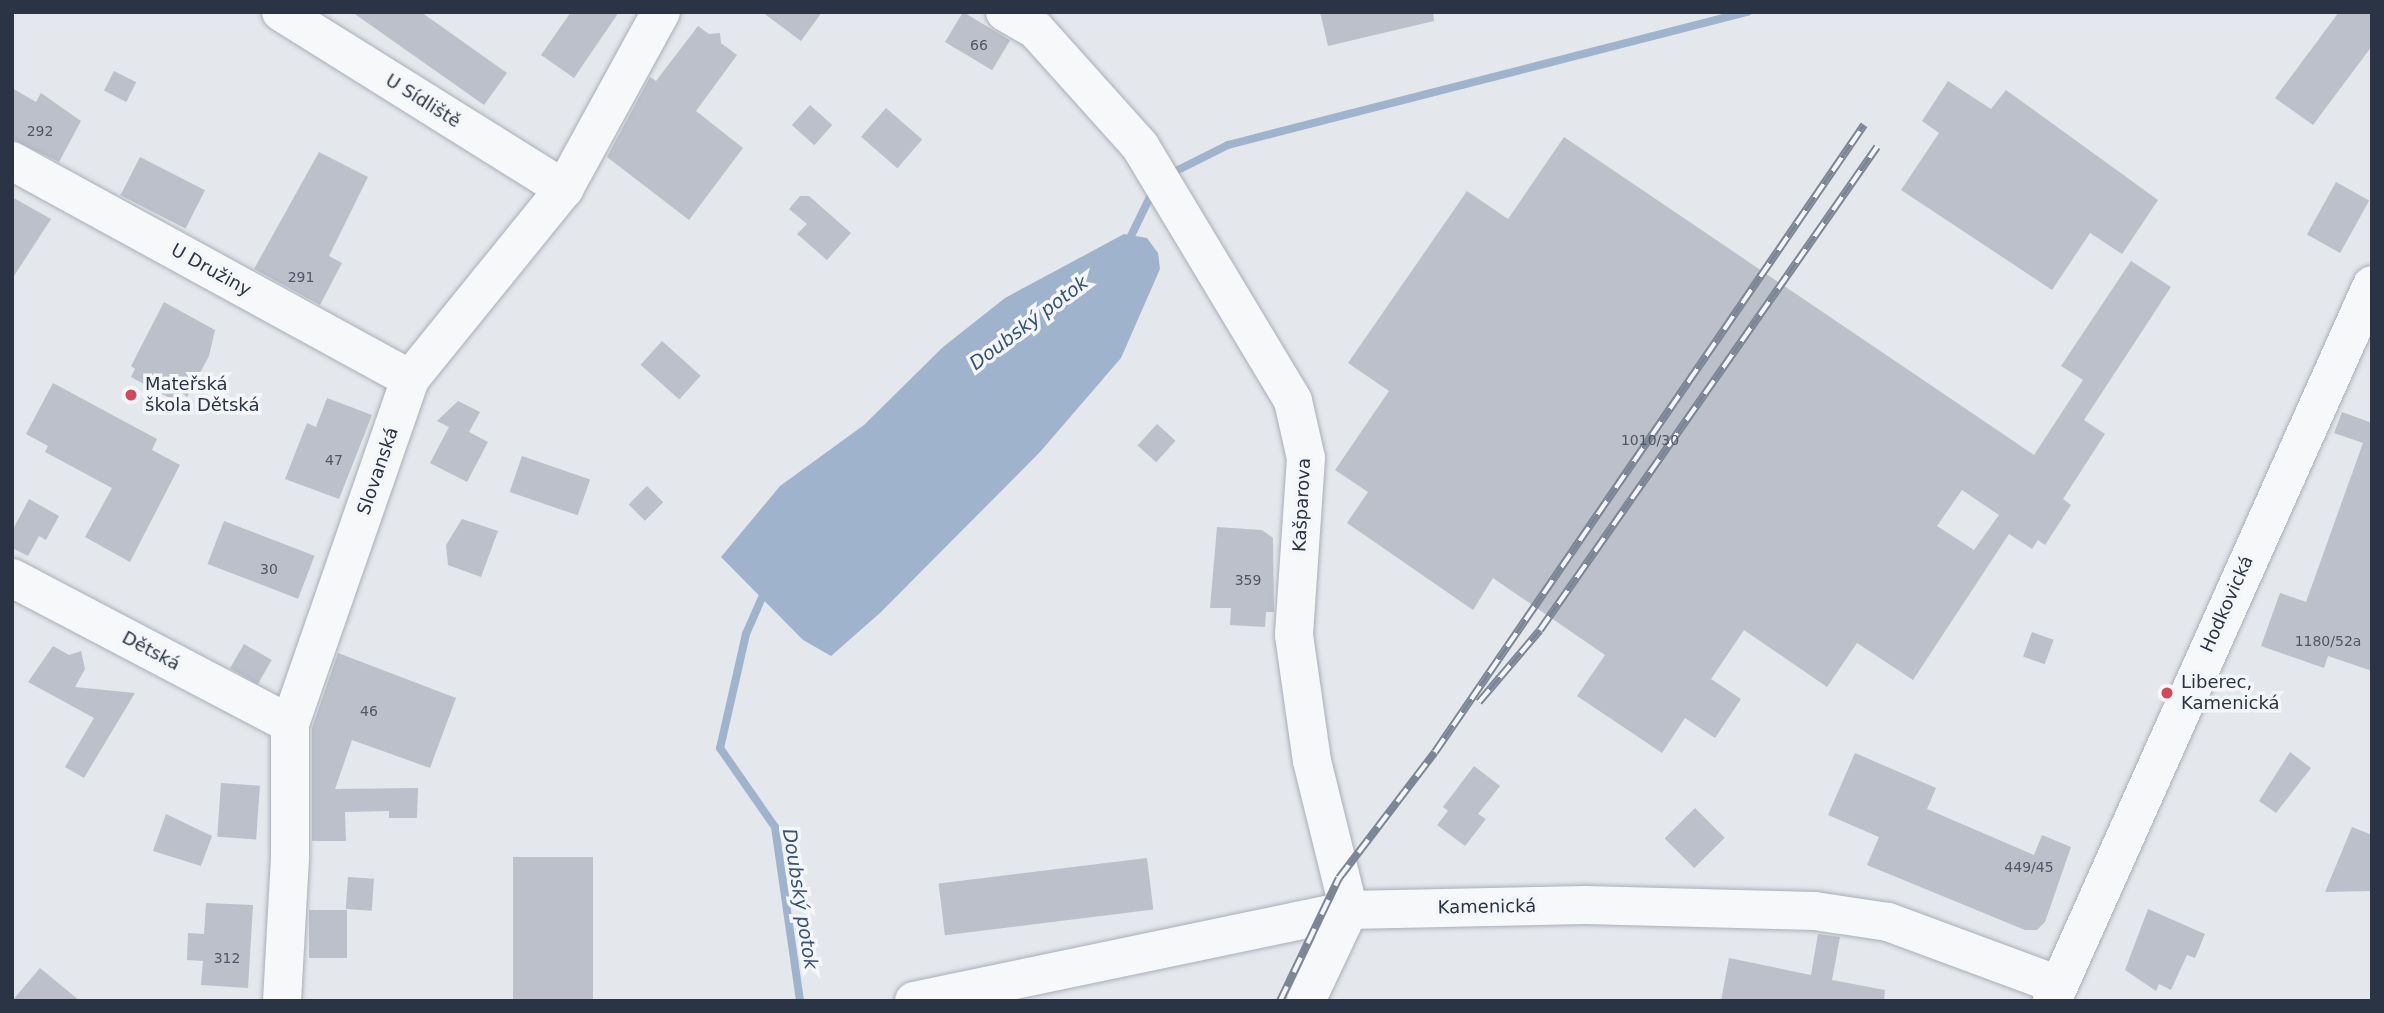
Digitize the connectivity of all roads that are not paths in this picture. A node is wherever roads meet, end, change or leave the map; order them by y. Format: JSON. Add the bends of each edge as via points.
{"nodes":[{"id":1,"x":281,"y":12,"type":"edge"},
{"id":2,"x":661,"y":12,"type":"edge"},
{"id":3,"x":1005,"y":12,"type":"edge"},
{"id":4,"x":12,"y":161,"type":"edge"},
{"id":5,"x":564,"y":189,"type":"junction"},
{"id":6,"x":2372,"y":285,"type":"edge"},
{"id":7,"x":410,"y":379,"type":"junction"},
{"id":8,"x":12,"y":578,"type":"edge"},
{"id":9,"x":290,"y":724,"type":"junction"},
{"id":10,"x":1349,"y":910,"type":"junction"},
{"id":11,"x":2055,"y":993,"type":"edge"},
{"id":12,"x":282,"y":1001,"type":"edge"},
{"id":13,"x":914,"y":1001,"type":"edge"},
{"id":14,"x":1306,"y":1001,"type":"edge"}],
"edges":[{"from":1,"to":5,"type":"street","name":"U Sídliště"},
{"from":2,"to":5,"type":"street","name":"Slovanská"},
{"from":3,"to":10,"type":"street","name":"Kašparova","via":[[1036,30],[1140,146],[1293,401],[1306,458],[1294,635],[1312,761]]},
{"from":4,"to":7,"type":"street","name":"U Družiny"},
{"from":5,"to":7,"type":"street","name":"Slovanská"},
{"from":6,"to":11,"type":"street","name":"Hodkovická"},
{"from":7,"to":9,"type":"street","name":"Slovanská"},
{"from":8,"to":9,"type":"street","name":"Dětská"},
{"from":9,"to":12,"type":"street","name":"Slovanská"},
{"from":10,"to":11,"type":"street","name":"Kamenická","via":[[1584,905],[1815,911],[1888,922]]},
{"from":10,"to":13,"type":"street","name":"Kamenická"},
{"from":10,"to":14,"type":"street"}]}
